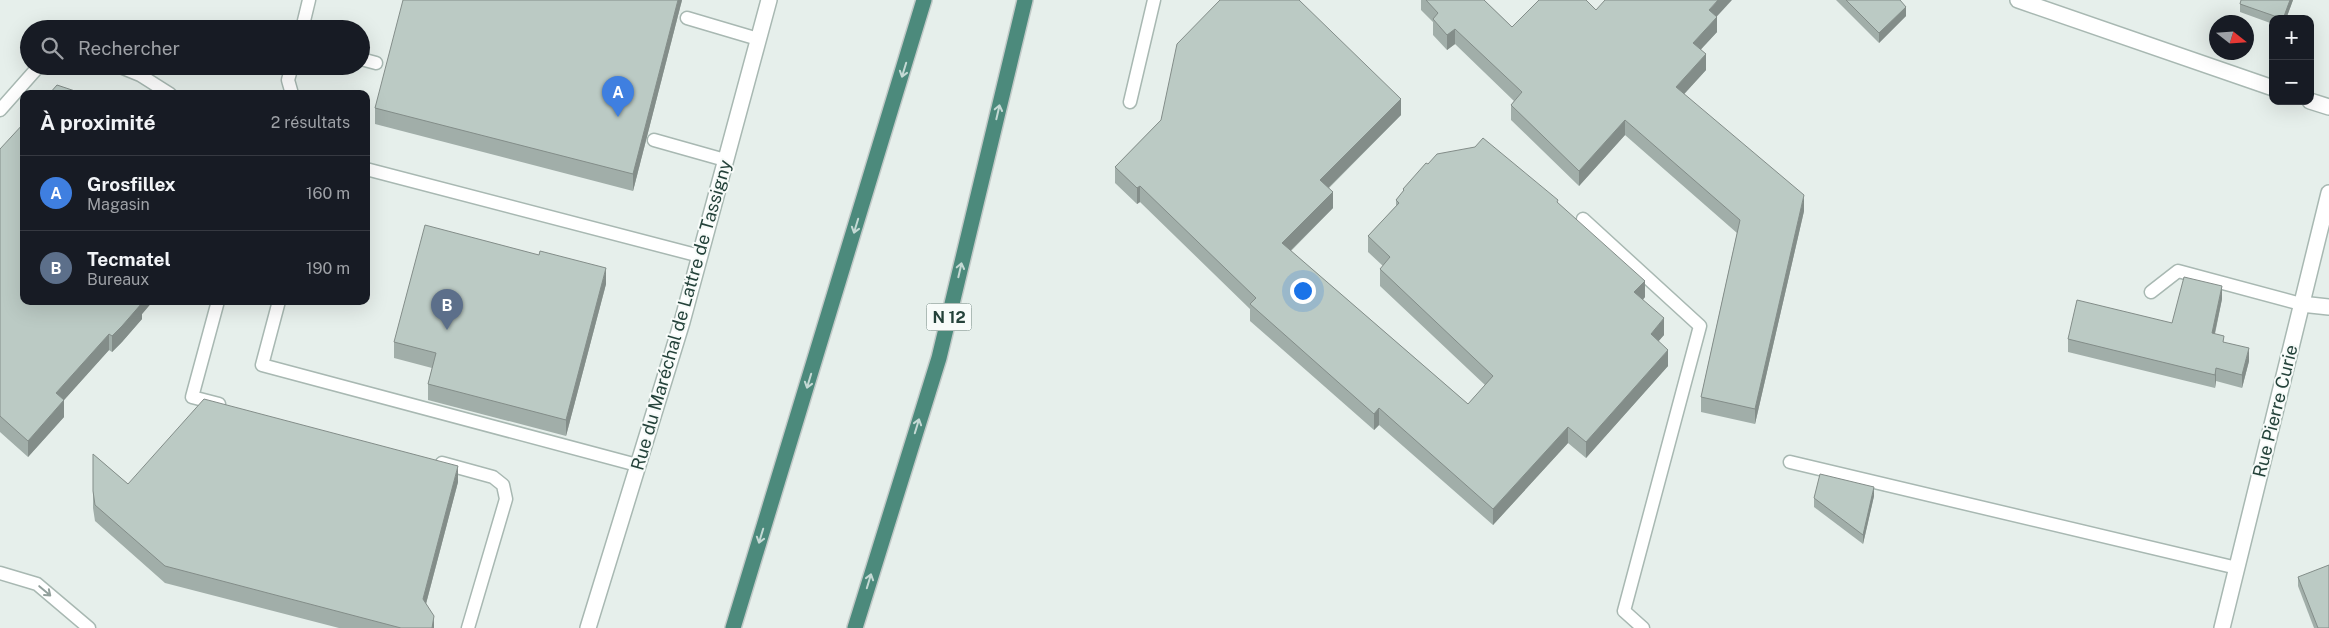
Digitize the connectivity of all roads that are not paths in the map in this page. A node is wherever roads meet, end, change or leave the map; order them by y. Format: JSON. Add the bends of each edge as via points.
{"nodes":[{"id":1,"x":310,"y":0,"type":"edge"},
{"id":2,"x":769,"y":0,"type":"edge"},
{"id":3,"x":918,"y":0,"type":"edge"},
{"id":4,"x":924,"y":0,"type":"edge"},
{"id":5,"x":1024,"y":0,"type":"edge"},
{"id":6,"x":1154,"y":0,"type":"edge"},
{"id":7,"x":2018,"y":0,"type":"edge"},
{"id":8,"x":688,"y":18,"type":"dead end"},
{"id":9,"x":304,"y":20,"type":"edge"},
{"id":10,"x":918,"y":24,"type":"junction"},
{"id":11,"x":758,"y":40,"type":"junction"},
{"id":12,"x":370,"y":61,"type":"edge"},
{"id":13,"x":376,"y":63,"type":"dead end"},
{"id":14,"x":31,"y":75,"type":"edge"},
{"id":15,"x":140,"y":75,"type":"edge"},
{"id":16,"x":289,"y":75,"type":"edge"},
{"id":17,"x":2269,"y":87,"type":"edge"},
{"id":18,"x":164,"y":90,"type":"edge"},
{"id":19,"x":291,"y":90,"type":"edge"},
{"id":20,"x":1130,"y":102,"type":"dead end"},
{"id":21,"x":2314,"y":102,"type":"edge"},
{"id":22,"x":2329,"y":107,"type":"edge"},
{"id":23,"x":0,"y":110,"type":"edge"},
{"id":24,"x":654,"y":140,"type":"dead end"},
{"id":25,"x":726,"y":160,"type":"junction"},
{"id":26,"x":370,"y":170,"type":"edge"},
{"id":27,"x":2329,"y":193,"type":"edge"},
{"id":28,"x":1583,"y":219,"type":"dead end"},
{"id":29,"x":700,"y":256,"type":"junction"},
{"id":30,"x":2151,"y":292,"type":"dead end"},
{"id":31,"x":2301,"y":304,"type":"junction"},
{"id":32,"x":217,"y":305,"type":"edge"},
{"id":33,"x":278,"y":305,"type":"edge"},
{"id":34,"x":2329,"y":307,"type":"edge"},
{"id":35,"x":230,"y":407,"type":"edge"},
{"id":36,"x":427,"y":459,"type":"edge"},
{"id":37,"x":1790,"y":462,"type":"dead end"},
{"id":38,"x":637,"y":465,"type":"junction"},
{"id":39,"x":2237,"y":568,"type":"junction"},
{"id":40,"x":0,"y":573,"type":"edge"},
{"id":41,"x":89,"y":628,"type":"edge"},
{"id":42,"x":468,"y":628,"type":"edge"},
{"id":43,"x":588,"y":628,"type":"edge"},
{"id":44,"x":733,"y":628,"type":"edge"},
{"id":45,"x":854,"y":628,"type":"edge"},
{"id":46,"x":1643,"y":628,"type":"edge"},
{"id":47,"x":2222,"y":628,"type":"edge"}],
"edges":[{"from":1,"to":9,"type":"lane"},
{"from":2,"to":11,"type":"street","name":"Rue du Maréchal de Lattre de Tassigny"},
{"from":3,"to":10,"type":"highway"},
{"from":4,"to":10,"type":"highway"},
{"from":45,"to":5,"type":"highway","number":"N 12","one_way":true,"via":[[939,358]]},
{"from":6,"to":20,"type":"lane"},
{"from":7,"to":17,"type":"street"},
{"from":8,"to":11,"type":"lane"},
{"from":10,"to":44,"type":"highway","one_way":true},
{"from":11,"to":25,"type":"street","name":"Rue du Maréchal de Lattre de Tassigny"},
{"from":12,"to":13,"type":"lane"},
{"from":14,"to":23,"type":"lane"},
{"from":15,"to":18,"type":"lane"},
{"from":16,"to":19,"type":"lane"},
{"from":21,"to":22,"type":"street"},
{"from":24,"to":25,"type":"lane"},
{"from":25,"to":29,"type":"street","name":"Rue du Maréchal de Lattre de Tassigny"},
{"from":26,"to":29,"type":"lane"},
{"from":27,"to":31,"type":"street","name":"Rue Pierre Curie"},
{"from":28,"to":46,"type":"lane","via":[[1700,326],[1624,611]]},
{"from":29,"to":38,"type":"street","name":"Rue du Maréchal de Lattre de Tassigny"},
{"from":30,"to":31,"type":"lane","via":[[2178,271]]},
{"from":31,"to":34,"type":"street"},
{"from":31,"to":39,"type":"street","name":"Rue Pierre Curie"},
{"from":32,"to":35,"type":"lane","via":[[192,397]]},
{"from":33,"to":38,"type":"lane","via":[[262,365]]},
{"from":36,"to":42,"type":"lane","via":[[493,477],[503,485],[505,492],[506,499]]},
{"from":37,"to":39,"type":"lane"},
{"from":38,"to":43,"type":"street","name":"Rue du Maréchal de Lattre de Tassigny"},
{"from":39,"to":47,"type":"street","name":"Rue Pierre Curie"},
{"from":40,"to":41,"type":"lane","one_way":true,"via":[[37,584]]}]}
